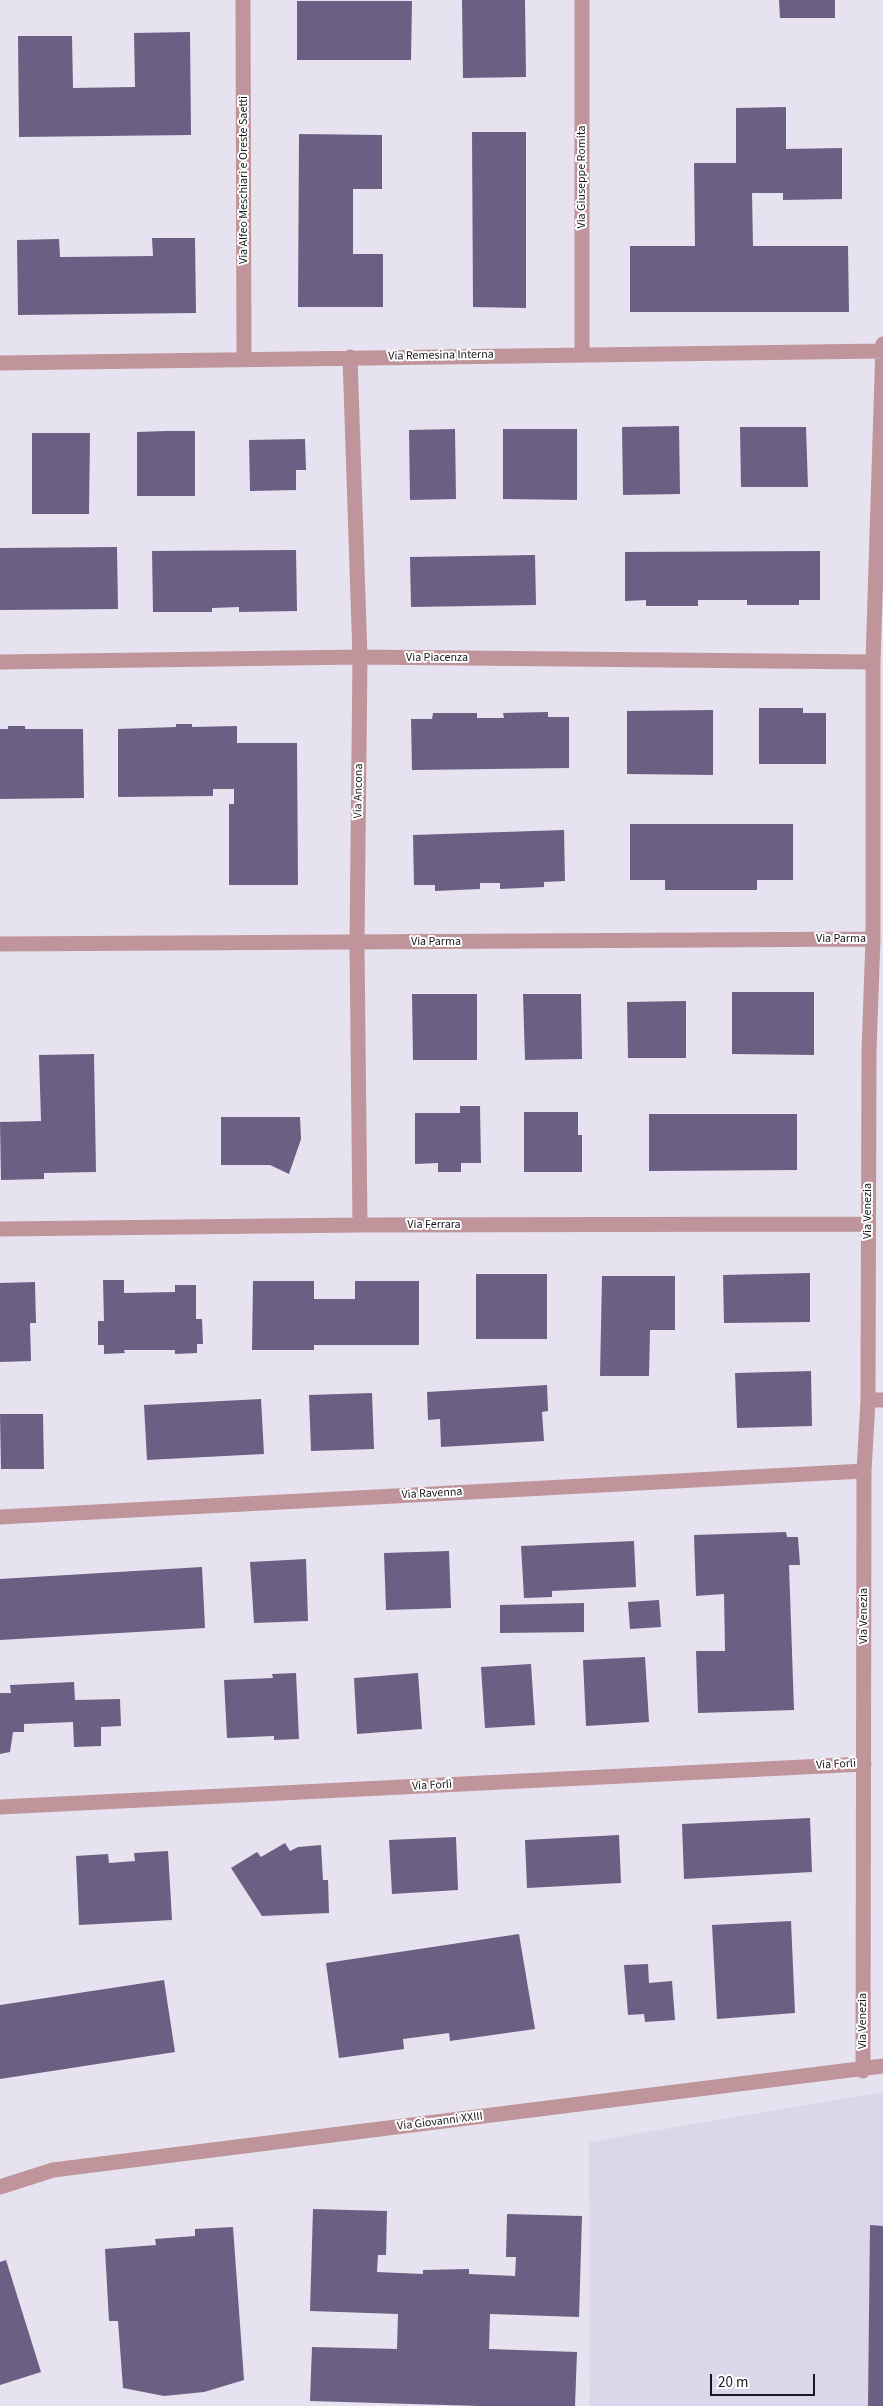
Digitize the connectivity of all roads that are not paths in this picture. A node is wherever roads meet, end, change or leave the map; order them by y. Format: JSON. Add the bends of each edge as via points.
{"nodes":[{"id":1,"x":243,"y":0,"type":"edge"},
{"id":2,"x":582,"y":0,"type":"edge"},
{"id":3,"x":883,"y":349,"type":"edge"},
{"id":4,"x":582,"y":354,"type":"junction"},
{"id":5,"x":350,"y":357,"type":"junction"},
{"id":6,"x":244,"y":359,"type":"junction"},
{"id":7,"x":0,"y":363,"type":"edge"},
{"id":8,"x":360,"y":657,"type":"junction"},
{"id":9,"x":0,"y":662,"type":"edge"},
{"id":10,"x":873,"y":662,"type":"junction"},
{"id":11,"x":878,"y":694,"type":"edge"},
{"id":12,"x":873,"y":939,"type":"junction"},
{"id":13,"x":357,"y":943,"type":"junction"},
{"id":14,"x":0,"y":944,"type":"edge"},
{"id":15,"x":876,"y":1051,"type":"edge"},
{"id":16,"x":868,"y":1224,"type":"junction"},
{"id":17,"x":360,"y":1225,"type":"junction"},
{"id":18,"x":0,"y":1229,"type":"edge"},
{"id":19,"x":875,"y":1400,"type":"edge"},
{"id":20,"x":864,"y":1472,"type":"junction"},
{"id":21,"x":0,"y":1517,"type":"edge"},
{"id":22,"x":864,"y":1764,"type":"junction"},
{"id":23,"x":0,"y":1807,"type":"edge"},
{"id":24,"x":883,"y":2066,"type":"edge"},
{"id":25,"x":863,"y":2071,"type":"junction"},
{"id":26,"x":0,"y":2188,"type":"edge"}],
"edges":[{"from":1,"to":6,"type":"street","name":"Via Alfeo Meschiari e Oreste Saetti"},
{"from":2,"to":4,"type":"street","name":"Via Giuseppe Romita"},
{"from":3,"to":4,"type":"street","name":"Via Remesina Interna"},
{"from":3,"to":10,"type":"street","name":"Via Venezia"},
{"from":4,"to":5,"type":"street","name":"Via Remesina Interna"},
{"from":5,"to":6,"type":"street","name":"Via Remesina Interna"},
{"from":5,"to":8,"type":"street","name":"Via Ancona"},
{"from":6,"to":7,"type":"street","name":"Via Remesina Interna"},
{"from":8,"to":9,"type":"street","name":"Via Piacenza"},
{"from":8,"to":10,"type":"street","name":"Via Piacenza"},
{"from":8,"to":13,"type":"street","name":"Via Ancona"},
{"from":10,"to":11,"type":"street","name":"Via Venezia"},
{"from":11,"to":12,"type":"street","name":"Via Venezia"},
{"from":12,"to":13,"type":"street","name":"Via Parma"},
{"from":12,"to":15,"type":"street","name":"Via Venezia"},
{"from":13,"to":14,"type":"street","name":"Via Parma"},
{"from":13,"to":17,"type":"street","name":"Via Ancona"},
{"from":15,"to":16,"type":"street","name":"Via Venezia"},
{"from":16,"to":17,"type":"street","name":"Via Ferrara"},
{"from":16,"to":19,"type":"street","name":"Via Venezia"},
{"from":17,"to":18,"type":"street","name":"Via Ferrara"},
{"from":19,"to":20,"type":"street","name":"Via Venezia"},
{"from":20,"to":21,"type":"street","name":"Via Ravenna"},
{"from":20,"to":22,"type":"street","name":"Via Venezia"},
{"from":22,"to":23,"type":"street","name":"Via Forlì"},
{"from":22,"to":25,"type":"street","name":"Via Venezia"},
{"from":24,"to":25,"type":"street","name":"Via Giovanni XXIII"},
{"from":25,"to":26,"type":"street","name":"Via Giovanni XXIII","via":[[53,2170]]}]}
